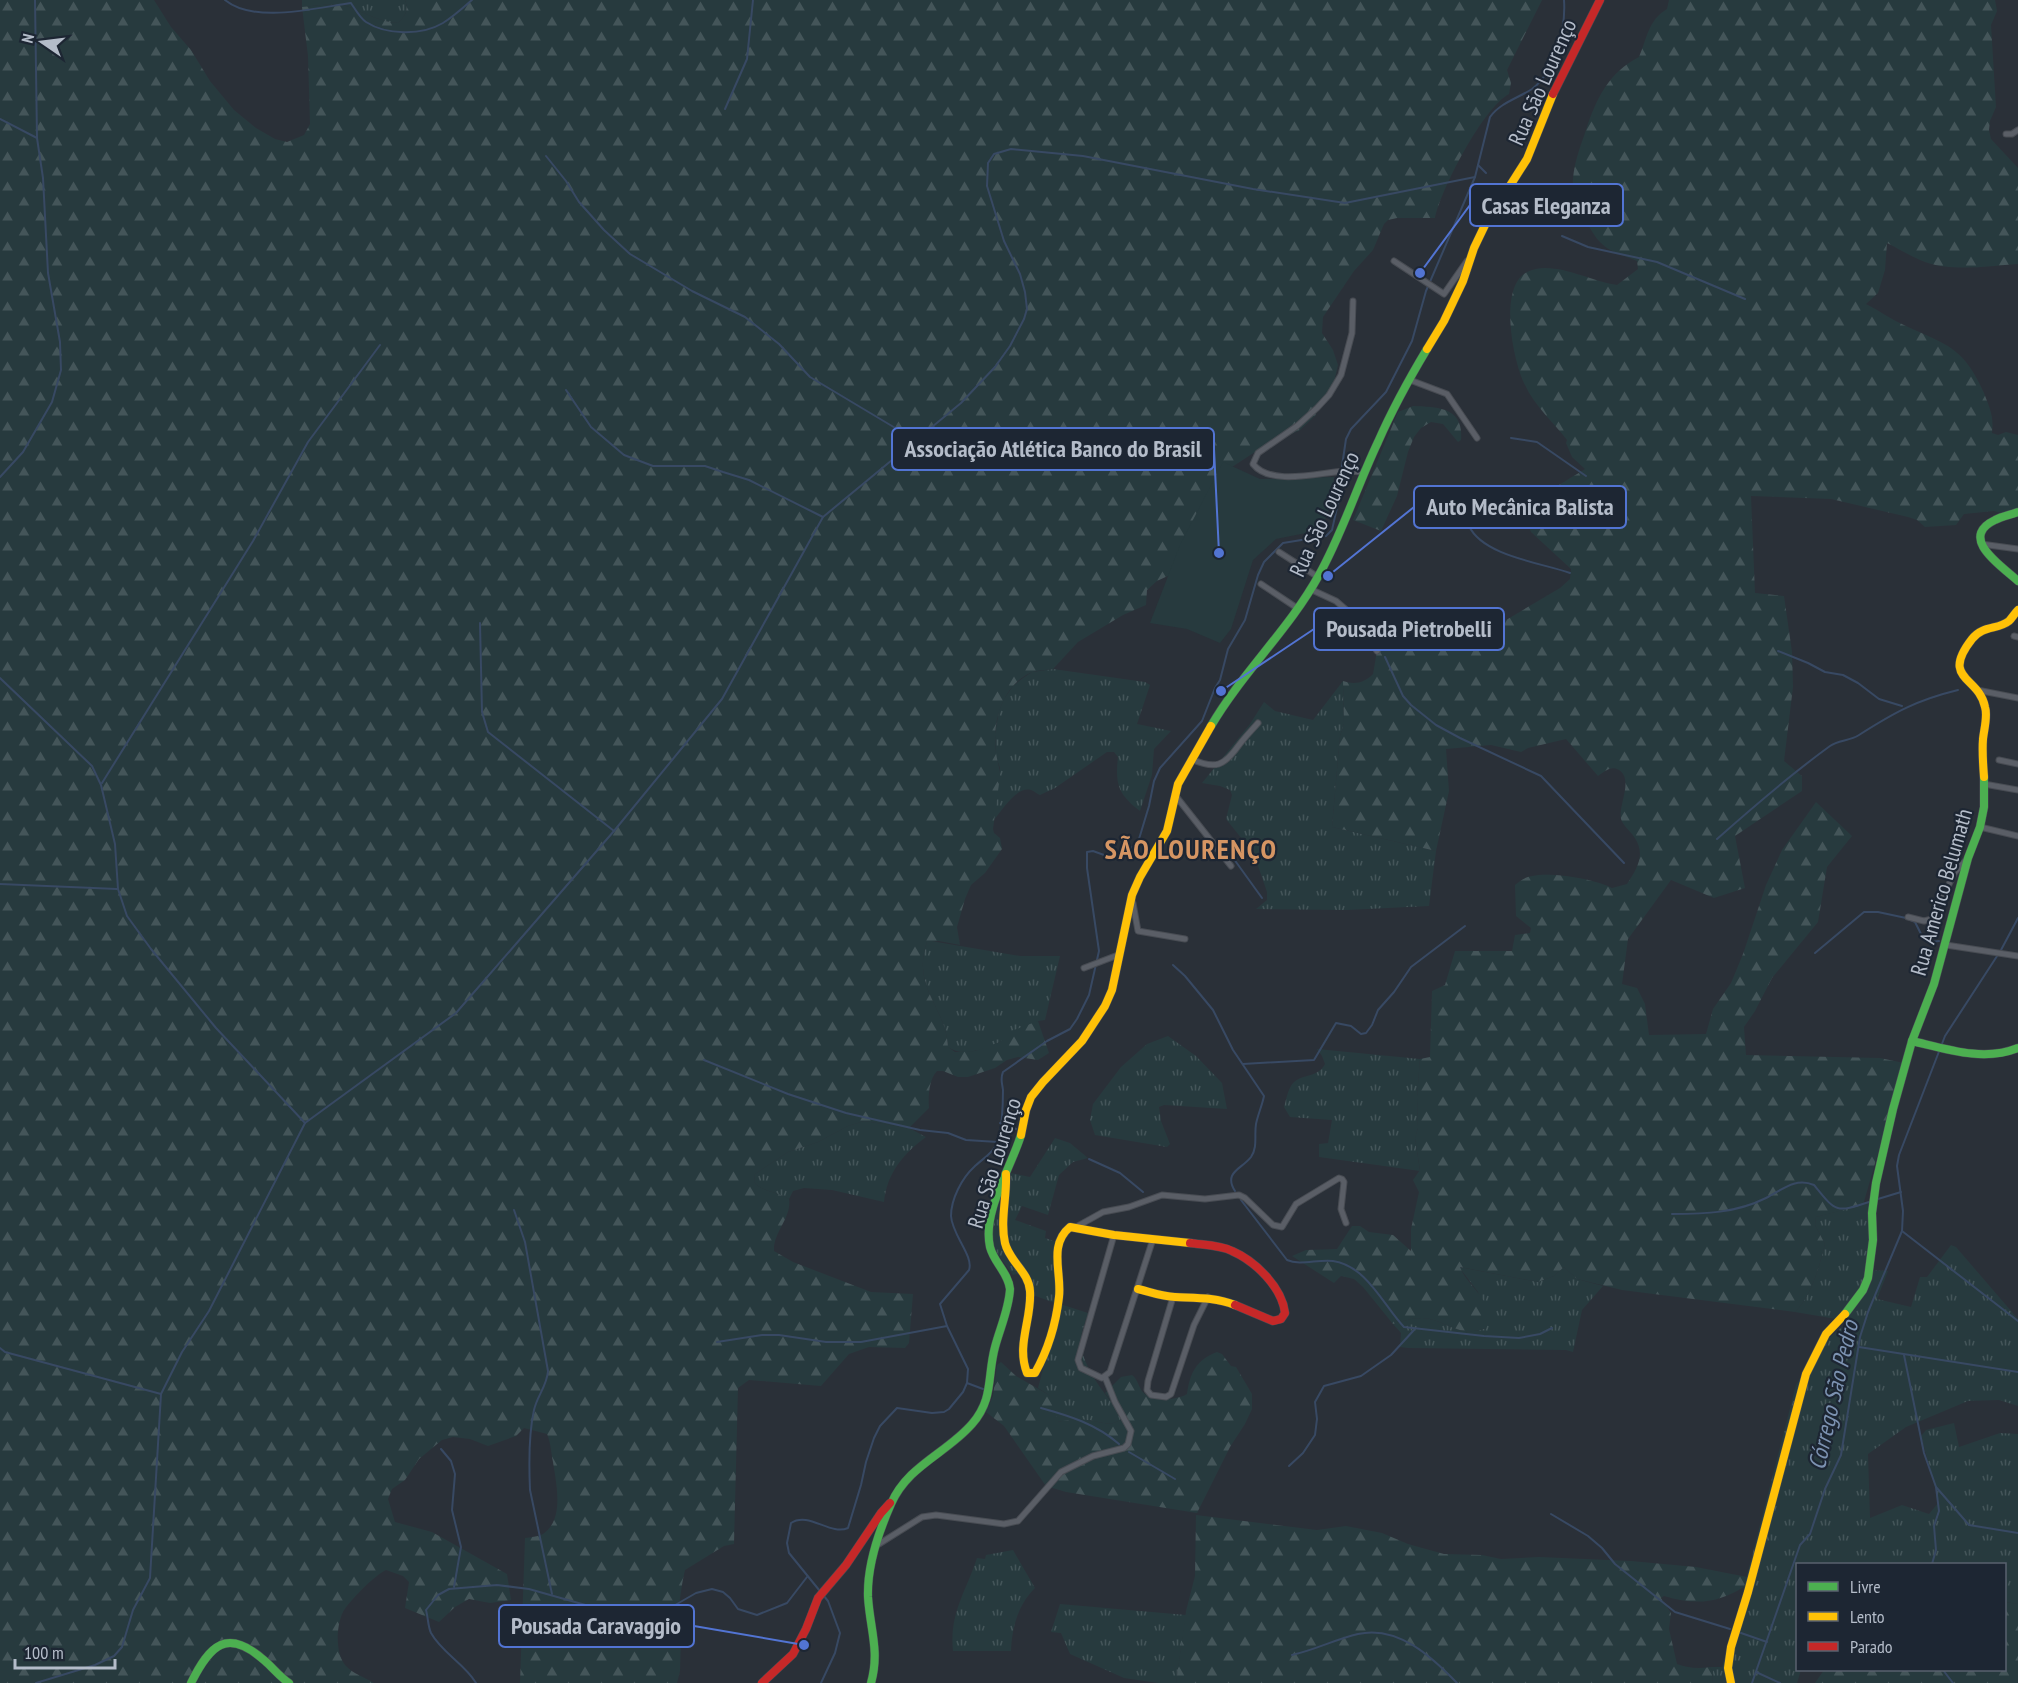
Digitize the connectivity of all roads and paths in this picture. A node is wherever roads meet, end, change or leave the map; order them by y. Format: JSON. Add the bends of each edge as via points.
{"nodes":[{"id":1,"x":1600,"y":0,"type":"edge"},
{"id":2,"x":2018,"y":130,"type":"edge"},
{"id":3,"x":2006,"y":134,"type":"dead end"},
{"id":4,"x":1474,"y":248,"type":"junction"},
{"id":5,"x":1394,"y":261,"type":"dead end"},
{"id":6,"x":1353,"y":301,"type":"dead end"},
{"id":7,"x":1410,"y":380,"type":"junction"},
{"id":8,"x":1477,"y":438,"type":"dead end"},
{"id":9,"x":1364,"y":472,"type":"junction"},
{"id":10,"x":2018,"y":512,"type":"edge"},
{"id":11,"x":1981,"y":544,"type":"junction"},
{"id":12,"x":2018,"y":549,"type":"edge"},
{"id":13,"x":1279,"y":552,"type":"dead end"},
{"id":14,"x":1318,"y":577,"type":"junction"},
{"id":15,"x":2018,"y":581,"type":"edge"},
{"id":16,"x":1261,"y":584,"type":"dead end"},
{"id":17,"x":1310,"y":590,"type":"junction"},
{"id":18,"x":1298,"y":608,"type":"junction"},
{"id":19,"x":2018,"y":610,"type":"edge"},
{"id":20,"x":1377,"y":651,"type":"dead end"},
{"id":21,"x":1977,"y":690,"type":"junction"},
{"id":22,"x":2018,"y":698,"type":"edge"},
{"id":23,"x":1258,"y":723,"type":"dead end"},
{"id":24,"x":1191,"y":759,"type":"junction"},
{"id":25,"x":1999,"y":760,"type":"dead end"},
{"id":26,"x":2018,"y":764,"type":"edge"},
{"id":27,"x":1984,"y":784,"type":"junction"},
{"id":28,"x":2018,"y":790,"type":"edge"},
{"id":29,"x":1175,"y":795,"type":"junction"},
{"id":30,"x":1980,"y":827,"type":"junction"},
{"id":31,"x":2018,"y":836,"type":"edge"},
{"id":32,"x":1968,"y":858,"type":"junction"},
{"id":33,"x":1231,"y":866,"type":"dead end"},
{"id":34,"x":1132,"y":895,"type":"junction"},
{"id":35,"x":1908,"y":917,"type":"dead end"},
{"id":36,"x":1185,"y":939,"type":"dead end"},
{"id":37,"x":1946,"y":945,"type":"junction"},
{"id":38,"x":1118,"y":955,"type":"junction"},
{"id":39,"x":2018,"y":956,"type":"edge"},
{"id":40,"x":1084,"y":968,"type":"dead end"},
{"id":41,"x":1912,"y":1041,"type":"junction"},
{"id":42,"x":2018,"y":1048,"type":"edge"},
{"id":43,"x":1006,"y":1173,"type":"junction"},
{"id":44,"x":1346,"y":1223,"type":"dead end"},
{"id":45,"x":1076,"y":1227,"type":"junction"},
{"id":46,"x":1114,"y":1235,"type":"junction"},
{"id":47,"x":1153,"y":1239,"type":"junction"},
{"id":48,"x":1138,"y":1289,"type":"junction"},
{"id":49,"x":1173,"y":1296,"type":"junction"},
{"id":50,"x":1208,"y":1298,"type":"junction"},
{"id":51,"x":1105,"y":1377,"type":"junction"},
{"id":52,"x":892,"y":1501,"type":"junction"},
{"id":53,"x":879,"y":1544,"type":"junction"},
{"id":54,"x":190,"y":1683,"type":"edge"},
{"id":55,"x":289,"y":1683,"type":"edge"},
{"id":56,"x":762,"y":1683,"type":"edge"},
{"id":57,"x":871,"y":1683,"type":"edge"},
{"id":58,"x":1731,"y":1683,"type":"edge"}],
"edges":[{"from":1,"to":4,"type":"street","name":"Rua São Lourenço","via":[[1552,96],[1527,159]]},
{"from":2,"to":3,"type":"street"},
{"from":4,"to":5,"type":"street","via":[[1446,293]]},
{"from":4,"to":7,"type":"street","name":"Rua São Lourenço","via":[[1444,321]]},
{"from":6,"to":9,"type":"street","via":[[1352,333],[1341,375],[1329,395],[1297,426],[1258,453],[1254,461],[1260,470],[1286,477]]},
{"from":7,"to":8,"type":"street","via":[[1447,394]]},
{"from":7,"to":9,"type":"street","name":"Rua São Lourenço"},
{"from":9,"to":14,"type":"street","name":"Rua São Lourenço"},
{"from":10,"to":11,"type":"street","via":[[1990,522],[1982,532]]},
{"from":11,"to":12,"type":"street"},
{"from":11,"to":15,"type":"street","via":[[1985,553]]},
{"from":13,"to":14,"type":"street"},
{"from":14,"to":17,"type":"street","name":"Rua São Lourenço"},
{"from":16,"to":18,"type":"street"},
{"from":17,"to":18,"type":"street","name":"Rua São Lourenço"},
{"from":17,"to":20,"type":"street","via":[[1336,601],[1351,614]]},
{"from":18,"to":24,"type":"street","name":"Rua São Lourenço","via":[[1227,699]]},
{"from":19,"to":21,"type":"street","name":"Rua Americo Belumath","via":[[2008,622],[1982,630],[1961,656],[1962,676]]},
{"from":21,"to":22,"type":"street"},
{"from":21,"to":27,"type":"street","name":"Rua Americo Belumath","via":[[1986,715]]},
{"from":23,"to":24,"type":"street","via":[[1222,764],[1204,765]]},
{"from":24,"to":29,"type":"street","name":"Rua São Lourenço"},
{"from":25,"to":26,"type":"street"},
{"from":27,"to":28,"type":"street"},
{"from":27,"to":30,"type":"street","name":"Rua Americo Belumath"},
{"from":29,"to":33,"type":"street"},
{"from":29,"to":34,"type":"street","name":"Rua São Lourenço","via":[[1164,840]]},
{"from":30,"to":31,"type":"street"},
{"from":30,"to":32,"type":"street","name":"Rua Americo Belumath"},
{"from":32,"to":35,"type":"street","via":[[1958,867],[1932,919]]},
{"from":32,"to":37,"type":"street","name":"Rua Americo Belumath"},
{"from":34,"to":36,"type":"street","via":[[1138,932]]},
{"from":34,"to":38,"type":"street","name":"Rua São Lourenço"},
{"from":37,"to":39,"type":"street"},
{"from":37,"to":41,"type":"street","name":"Rua Americo Belumath"},
{"from":38,"to":40,"type":"street"},
{"from":38,"to":43,"type":"street","name":"Rua São Lourenço","via":[[1112,990],[1092,1028],[1032,1095],[1021,1138]]},
{"from":41,"to":42,"type":"street","via":[[1976,1054]]},
{"from":41,"to":58,"type":"street","name":"Rua Americo Belumath","via":[[1876,1183],[1868,1278],[1853,1305],[1826,1334],[1806,1374],[1731,1647]]},
{"from":43,"to":45,"type":"street","via":[[1003,1232],[1005,1246],[1027,1277],[1030,1290],[1023,1345],[1025,1371],[1030,1374],[1039,1366],[1059,1299],[1059,1238],[1064,1230]]},
{"from":43,"to":52,"type":"street","name":"Rua São Lourenço","via":[[988,1239],[992,1257],[1008,1278],[1010,1291],[992,1356],[989,1395],[970,1426],[916,1468]]},
{"from":44,"to":45,"type":"street","via":[[1340,1204],[1344,1182],[1339,1178],[1296,1204],[1282,1227],[1273,1225],[1239,1195],[1205,1199],[1162,1195],[1102,1212]]},
{"from":45,"to":46,"type":"street"},
{"from":46,"to":47,"type":"street"},
{"from":46,"to":51,"type":"street","via":[[1078,1360],[1081,1368]]},
{"from":47,"to":48,"type":"street"},
{"from":47,"to":50,"type":"street","via":[[1236,1252],[1255,1265],[1277,1290],[1284,1317],[1270,1320]]},
{"from":48,"to":49,"type":"street"},
{"from":48,"to":51,"type":"street"},
{"from":49,"to":50,"type":"street"},
{"from":49,"to":50,"type":"street","via":[[1148,1381],[1151,1395],[1171,1394],[1194,1325]]},
{"from":51,"to":53,"type":"street","via":[[1131,1431],[1124,1448],[1093,1456],[1061,1472],[1018,1521],[1004,1524],[936,1515],[922,1517]]},
{"from":52,"to":53,"type":"street"},
{"from":52,"to":56,"type":"street","via":[[818,1598],[796,1649]]},
{"from":53,"to":57,"type":"street","via":[[868,1590],[877,1658]]},
{"from":54,"to":55,"type":"street","via":[[206,1654],[217,1644],[225,1643],[250,1650]]}]}
